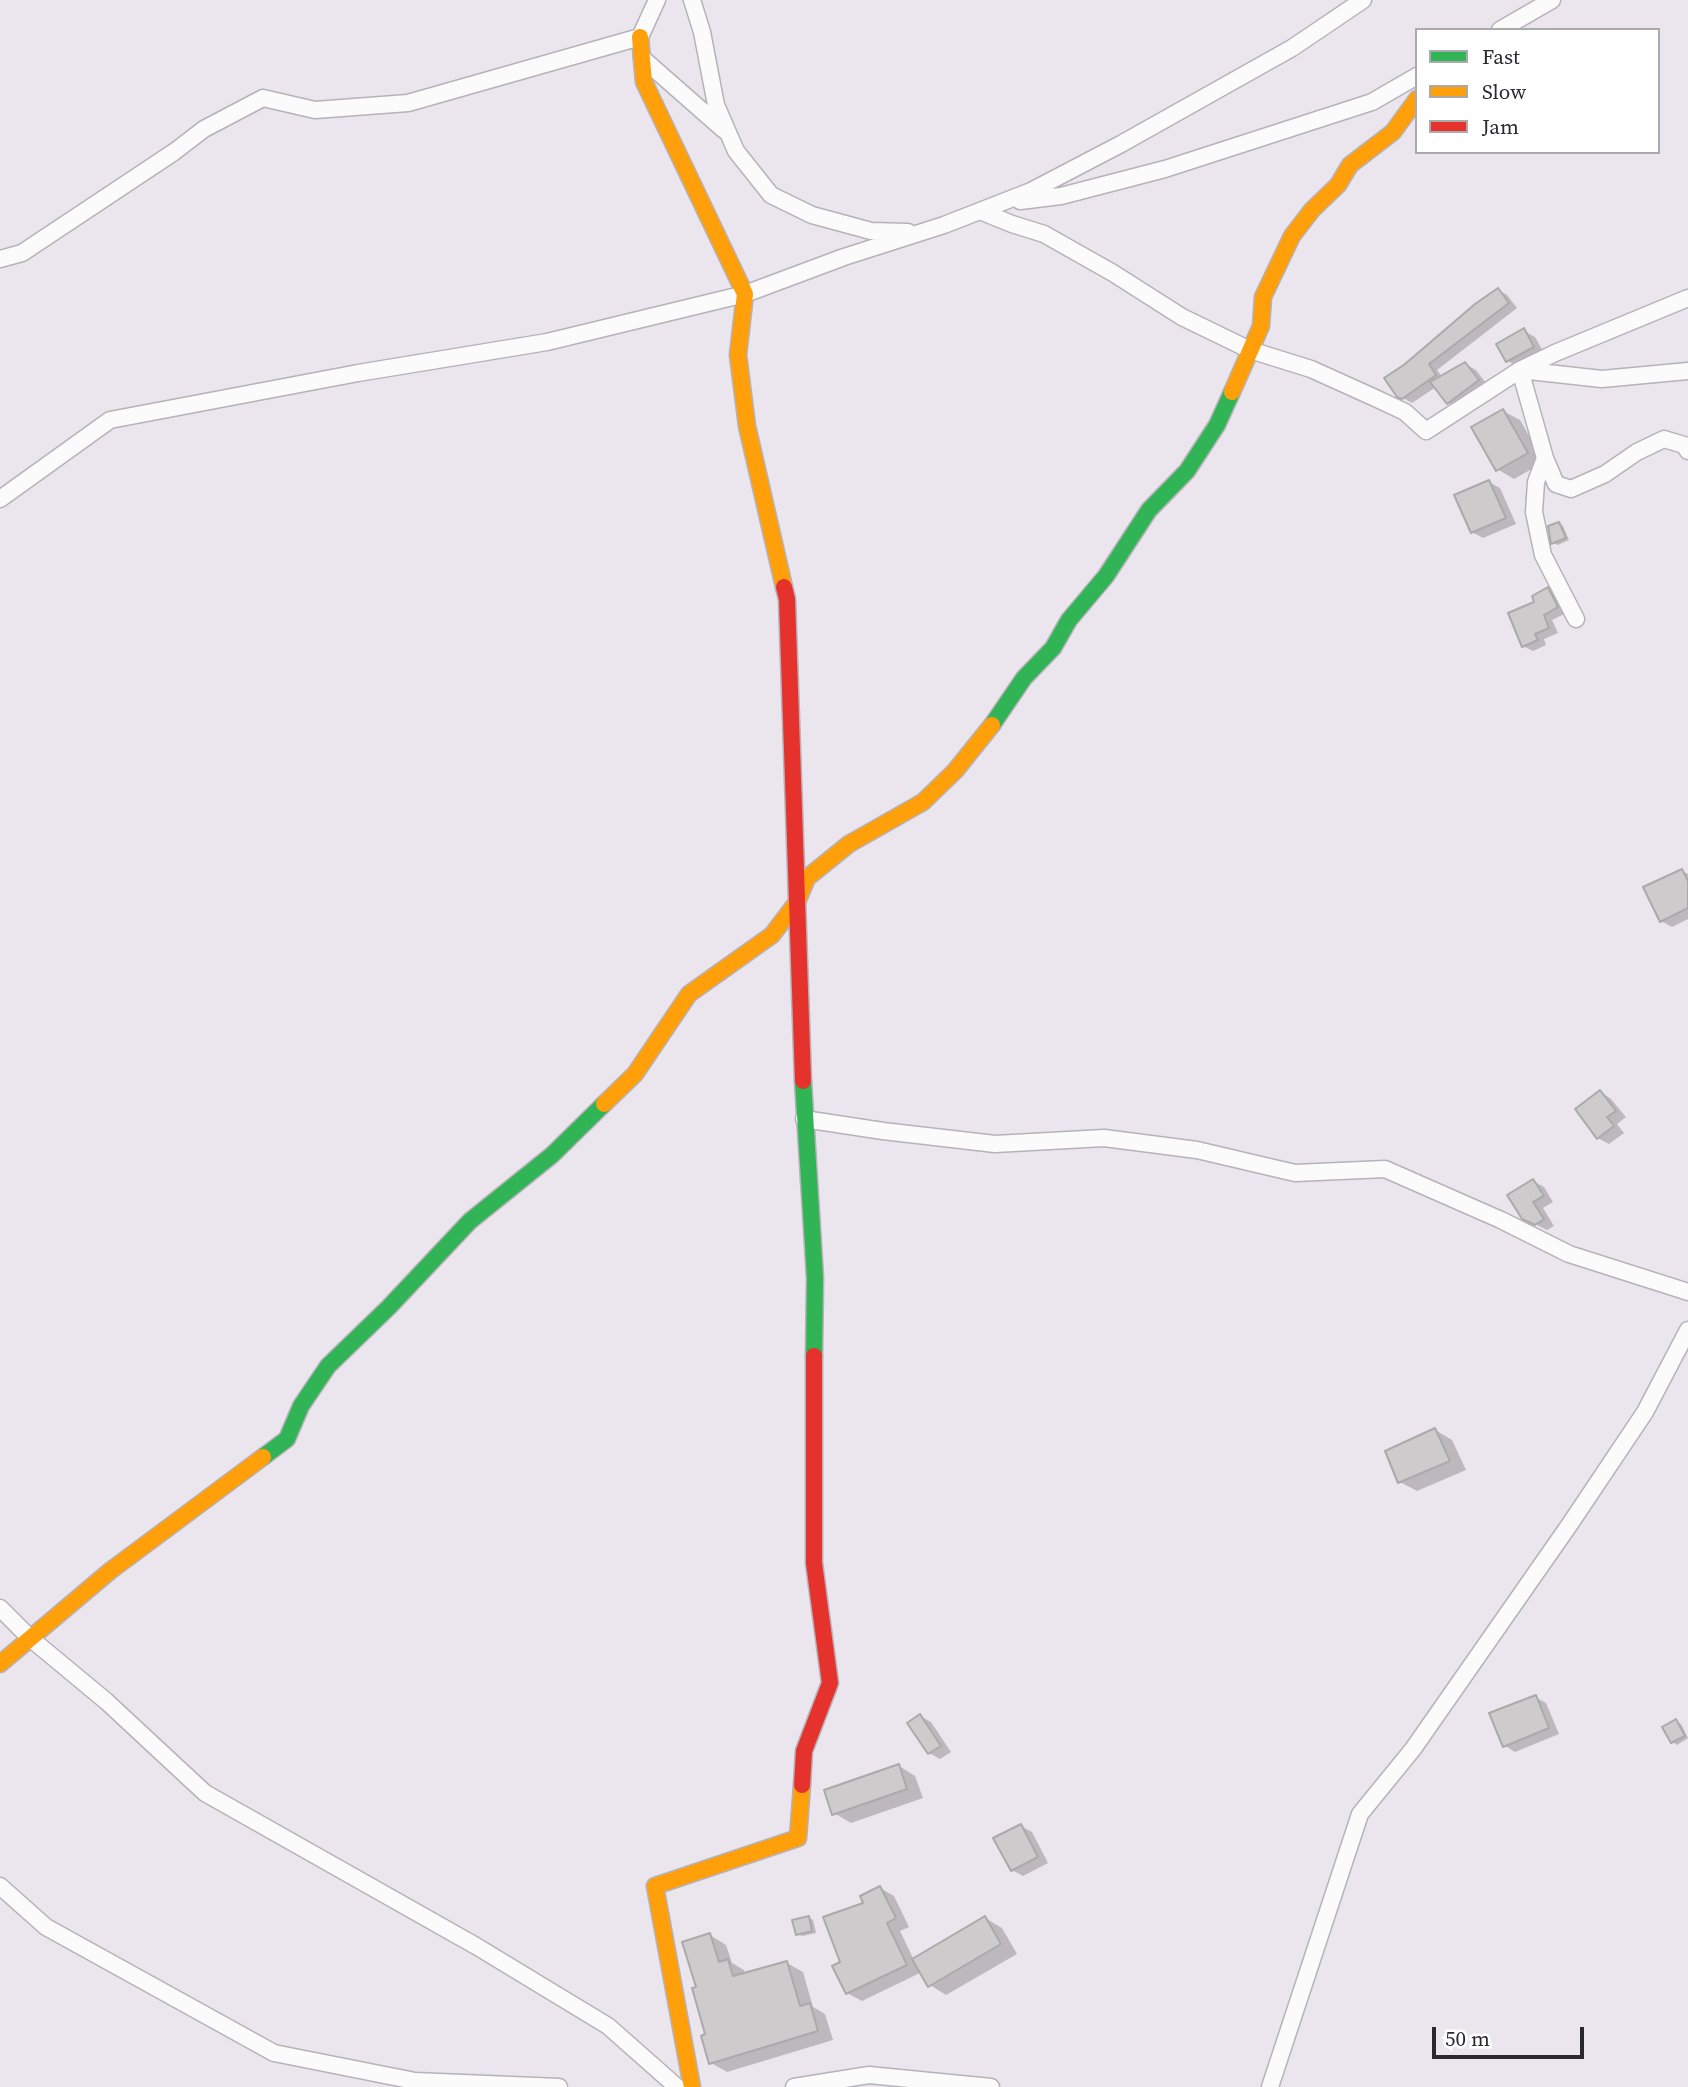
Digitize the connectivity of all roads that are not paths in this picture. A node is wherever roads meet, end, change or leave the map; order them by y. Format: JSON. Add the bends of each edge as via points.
{"nodes":[{"id":1,"x":657,"y":0,"type":"edge"},
{"id":2,"x":692,"y":0,"type":"edge"},
{"id":3,"x":1363,"y":0,"type":"edge"},
{"id":4,"x":1552,"y":0,"type":"edge"},
{"id":5,"x":1503,"y":28,"type":"edge"},
{"id":6,"x":640,"y":37,"type":"junction"},
{"id":7,"x":642,"y":58,"type":"junction"},
{"id":8,"x":1415,"y":77,"type":"edge"},
{"id":9,"x":1415,"y":102,"type":"edge"},
{"id":10,"x":729,"y":134,"type":"junction"},
{"id":11,"x":997,"y":204,"type":"junction"},
{"id":12,"x":980,"y":211,"type":"junction"},
{"id":13,"x":921,"y":232,"type":"junction"},
{"id":14,"x":0,"y":258,"type":"edge"},
{"id":15,"x":745,"y":294,"type":"junction"},
{"id":16,"x":1688,"y":298,"type":"edge"},
{"id":17,"x":1250,"y":350,"type":"junction"},
{"id":18,"x":1520,"y":370,"type":"junction"},
{"id":19,"x":1688,"y":371,"type":"edge"},
{"id":20,"x":1688,"y":451,"type":"edge"},
{"id":21,"x":1545,"y":458,"type":"junction"},
{"id":22,"x":0,"y":499,"type":"edge"},
{"id":23,"x":1576,"y":619,"type":"dead end"},
{"id":24,"x":797,"y":902,"type":"junction"},
{"id":25,"x":804,"y":1119,"type":"junction"},
{"id":26,"x":1688,"y":1292,"type":"edge"},
{"id":27,"x":1688,"y":1331,"type":"edge"},
{"id":28,"x":0,"y":1608,"type":"edge"},
{"id":29,"x":30,"y":1638,"type":"junction"},
{"id":30,"x":0,"y":1664,"type":"edge"},
{"id":31,"x":0,"y":1886,"type":"edge"},
{"id":32,"x":559,"y":2087,"type":"edge"},
{"id":33,"x":677,"y":2087,"type":"edge"},
{"id":34,"x":692,"y":2087,"type":"edge"},
{"id":35,"x":794,"y":2087,"type":"edge"},
{"id":36,"x":991,"y":2087,"type":"edge"},
{"id":37,"x":1270,"y":2087,"type":"edge"}],
"edges":[{"from":1,"to":6,"type":"street"},
{"from":2,"to":10,"type":"street","via":[[716,105]]},
{"from":3,"to":11,"type":"street","via":[[1292,48],[1134,138]]},
{"from":4,"to":5,"type":"street"},
{"from":6,"to":7,"type":"street"},
{"from":6,"to":14,"type":"street","via":[[408,103],[315,110],[263,98],[204,129],[22,253]]},
{"from":7,"to":10,"type":"street"},
{"from":7,"to":15,"type":"street","via":[[644,82]]},
{"from":8,"to":11,"type":"street","via":[[1372,102],[1165,169],[1060,196]]},
{"from":9,"to":17,"type":"street","via":[[1392,132],[1350,165],[1292,236],[1263,297],[1261,326]]},
{"from":10,"to":13,"type":"street","via":[[736,151],[771,195],[812,215],[871,231]]},
{"from":11,"to":12,"type":"street"},
{"from":12,"to":13,"type":"street"},
{"from":12,"to":17,"type":"street","via":[[1044,233],[1182,317]]},
{"from":13,"to":15,"type":"street"},
{"from":15,"to":22,"type":"street","via":[[547,342],[110,420]]},
{"from":15,"to":24,"type":"street","via":[[738,355],[747,426],[787,599]]},
{"from":16,"to":18,"type":"street"},
{"from":17,"to":18,"type":"street","via":[[1311,369],[1373,397],[1405,412],[1426,431]]},
{"from":17,"to":24,"type":"street","via":[[1217,425],[1187,471],[1149,510],[1106,576],[1069,620],[1054,648],[1024,678],[987,733],[923,802],[849,844],[807,878]]},
{"from":18,"to":19,"type":"street","via":[[1602,379]]},
{"from":18,"to":21,"type":"street"},
{"from":20,"to":21,"type":"street","via":[[1684,445],[1664,439],[1571,489],[1556,484]]},
{"from":21,"to":23,"type":"street","via":[[1536,482],[1534,512],[1543,555]]},
{"from":24,"to":25,"type":"street"},
{"from":24,"to":29,"type":"street","via":[[772,934],[689,994],[635,1074],[552,1154],[470,1221],[328,1366],[301,1406],[287,1438],[110,1571]]},
{"from":25,"to":26,"type":"street","via":[[995,1144],[1104,1138],[1197,1150],[1295,1173],[1385,1169],[1570,1254]]},
{"from":25,"to":34,"type":"street","via":[[815,1278],[814,1563],[830,1683],[804,1751],[798,1838],[655,1886]]},
{"from":27,"to":37,"type":"street","via":[[1644,1412],[1570,1524],[1413,1749],[1360,1814]]},
{"from":28,"to":29,"type":"street"},
{"from":29,"to":30,"type":"street"},
{"from":29,"to":33,"type":"street","via":[[205,1793],[608,2026]]},
{"from":31,"to":32,"type":"street","via":[[46,1927],[274,2053],[415,2081]]},
{"from":35,"to":36,"type":"street","via":[[869,2076]]}]}
